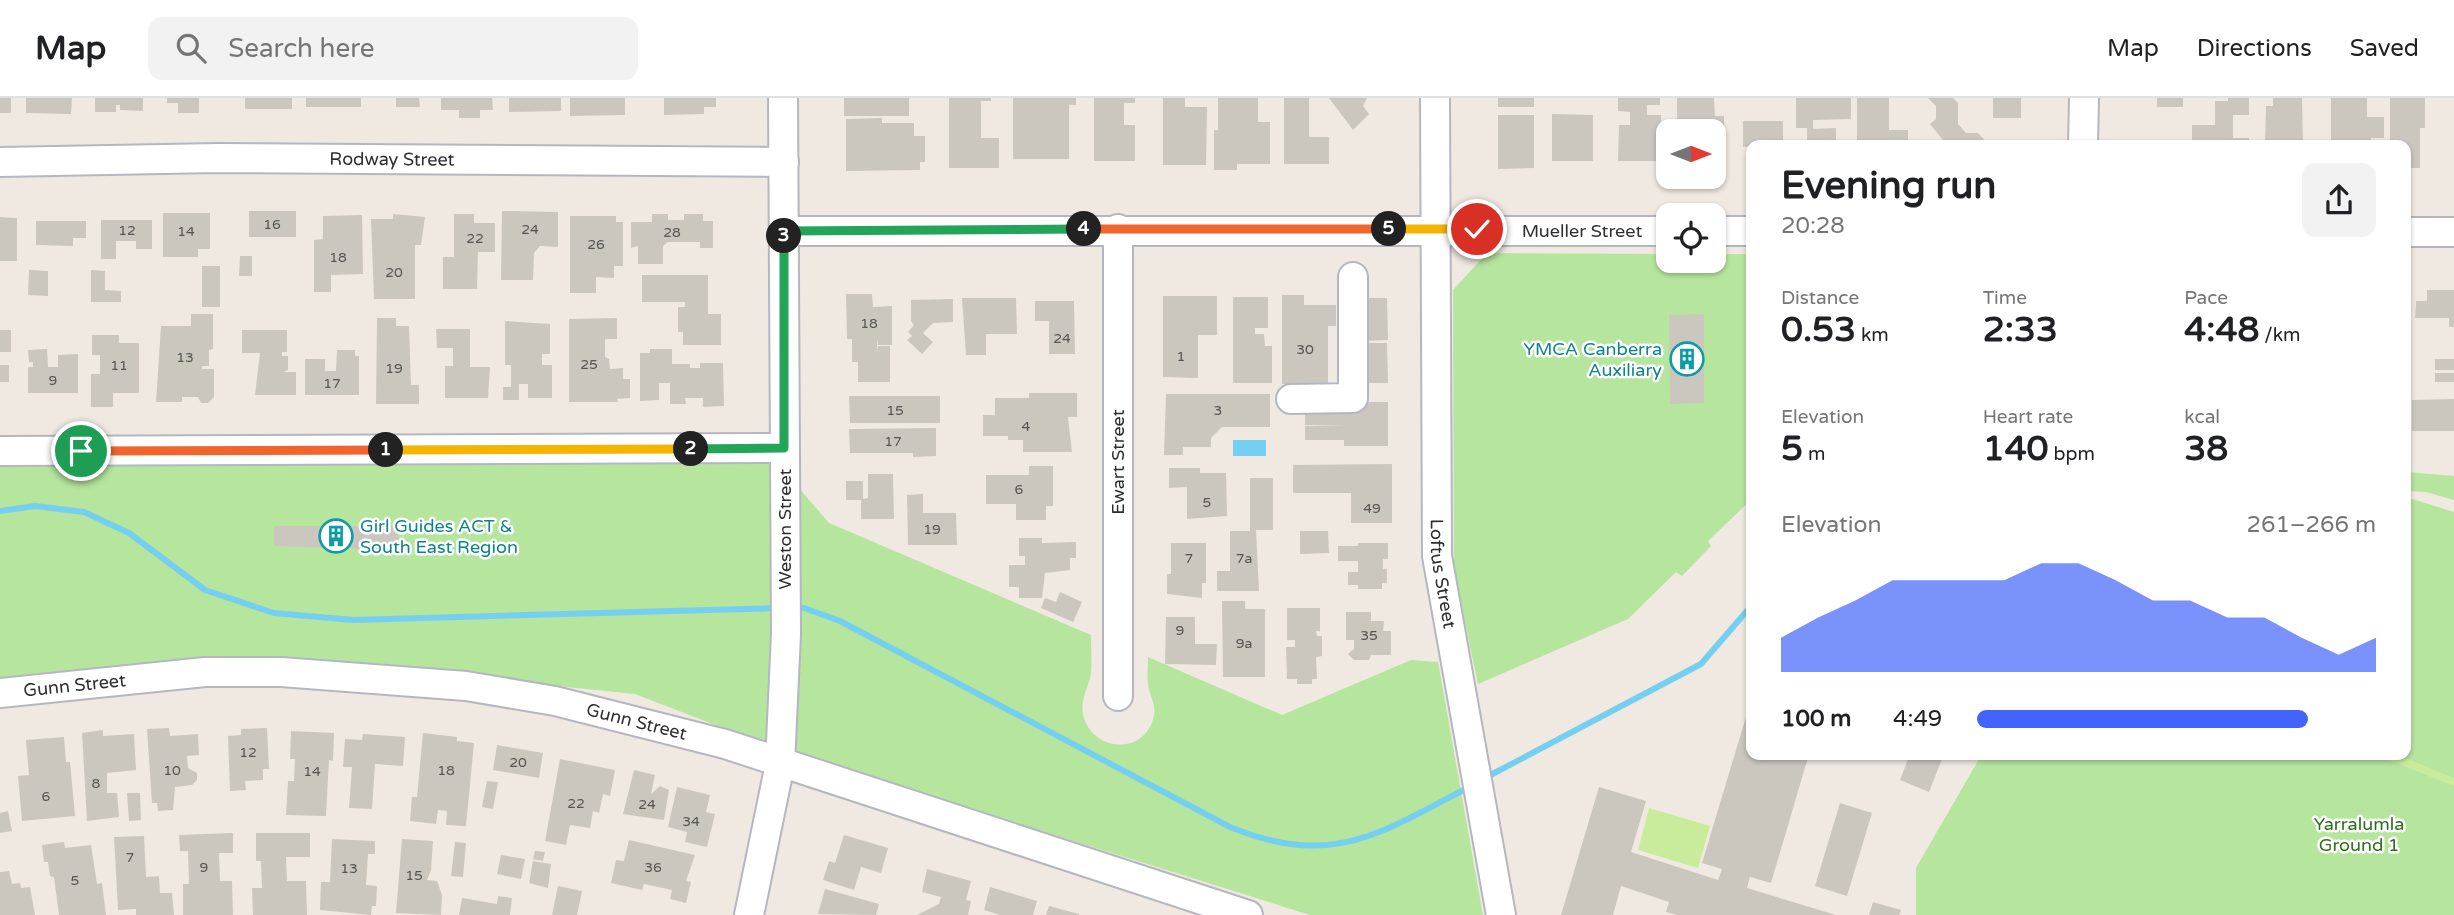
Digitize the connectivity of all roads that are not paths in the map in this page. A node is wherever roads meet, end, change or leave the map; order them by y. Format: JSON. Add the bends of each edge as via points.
{"nodes":[{"id":1,"x":783,"y":98,"type":"edge"},
{"id":2,"x":1435,"y":98,"type":"edge"},
{"id":3,"x":2084,"y":98,"type":"edge"},
{"id":4,"x":2083,"y":140,"type":"edge"},
{"id":5,"x":0,"y":162,"type":"edge"},
{"id":6,"x":784,"y":162,"type":"junction"},
{"id":7,"x":1118,"y":229,"type":"junction"},
{"id":8,"x":1436,"y":229,"type":"junction"},
{"id":9,"x":784,"y":231,"type":"junction"},
{"id":10,"x":1656,"y":231,"type":"edge"},
{"id":11,"x":1726,"y":231,"type":"edge"},
{"id":12,"x":1746,"y":231,"type":"edge"},
{"id":13,"x":2411,"y":232,"type":"edge"},
{"id":14,"x":2454,"y":232,"type":"edge"},
{"id":15,"x":1353,"y":277,"type":"dead end"},
{"id":16,"x":1292,"y":399,"type":"dead end"},
{"id":17,"x":784,"y":448,"type":"junction"},
{"id":18,"x":0,"y":451,"type":"edge"},
{"id":19,"x":0,"y":693,"type":"edge"},
{"id":20,"x":1118,"y":696,"type":"dead end"},
{"id":21,"x":780,"y":764,"type":"junction"},
{"id":22,"x":749,"y":915,"type":"edge"},
{"id":23,"x":1248,"y":915,"type":"edge"},
{"id":24,"x":1501,"y":915,"type":"edge"}],
"edges":[{"from":1,"to":6,"type":"street","name":"Weston Street"},
{"from":2,"to":8,"type":"street","name":"Loftus Street"},
{"from":3,"to":4,"type":"street"},
{"from":5,"to":6,"type":"street","name":"Rodway Street","via":[[218,158]]},
{"from":6,"to":9,"type":"street","name":"Weston Street"},
{"from":7,"to":8,"type":"street","name":"Mueller Street"},
{"from":7,"to":9,"type":"street","name":"Mueller Street"},
{"from":7,"to":20,"type":"street","name":"Ewart Street"},
{"from":8,"to":10,"type":"street","name":"Mueller Street"},
{"from":8,"to":24,"type":"street","name":"Loftus Street","via":[[1437,556]]},
{"from":9,"to":17,"type":"street","name":"Weston Street"},
{"from":11,"to":12,"type":"street"},
{"from":13,"to":14,"type":"street"},
{"from":15,"to":16,"type":"street","via":[[1353,398]]},
{"from":17,"to":18,"type":"street"},
{"from":17,"to":21,"type":"street","name":"Weston Street","via":[[786,634]]},
{"from":19,"to":21,"type":"street","name":"Gunn Street","via":[[205,672],[281,672],[466,686],[637,720]]},
{"from":21,"to":22,"type":"street","name":"Weston Street"},
{"from":21,"to":23,"type":"street","name":"Gunn Street"}]}
